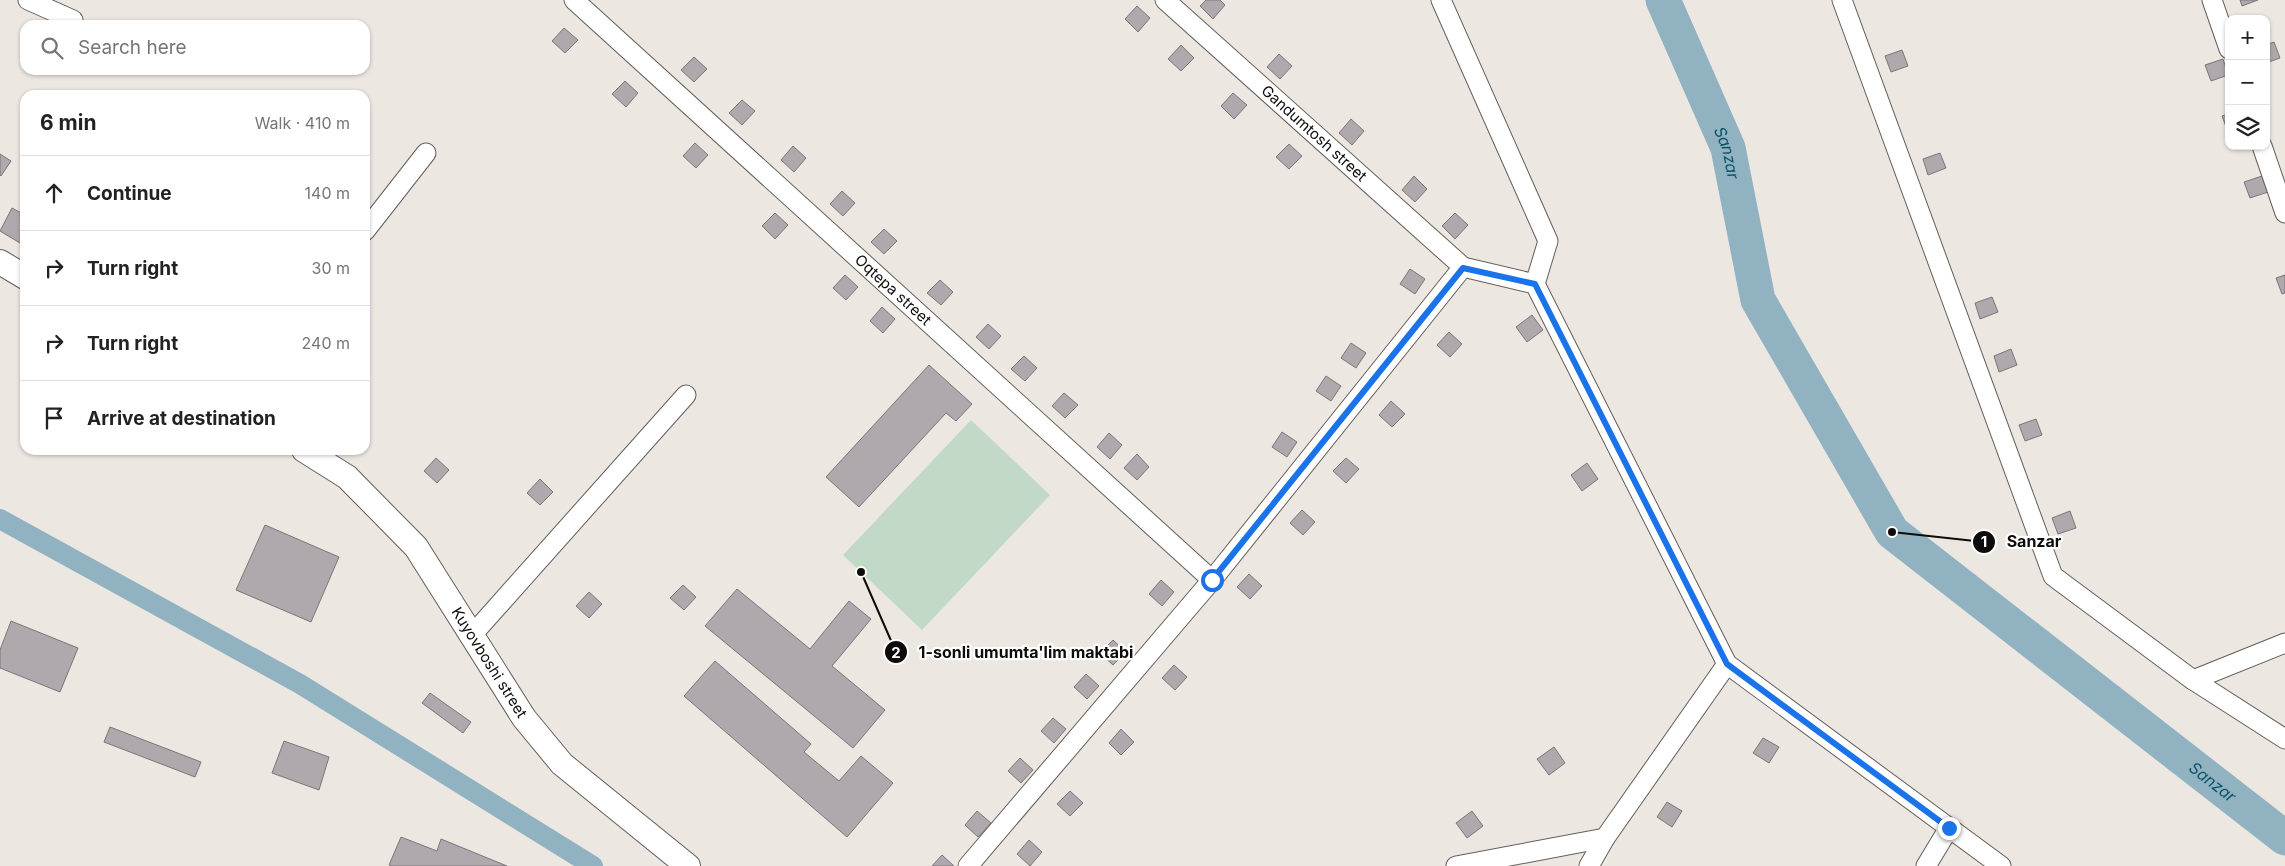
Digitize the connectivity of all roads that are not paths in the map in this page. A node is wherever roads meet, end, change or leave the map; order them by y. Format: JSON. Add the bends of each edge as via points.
{"nodes":[{"id":1,"x":28,"y":0,"type":"edge"},
{"id":2,"x":1166,"y":0,"type":"edge"},
{"id":3,"x":1441,"y":0,"type":"edge"},
{"id":4,"x":1842,"y":0,"type":"edge"},
{"id":5,"x":2212,"y":0,"type":"edge"},
{"id":6,"x":583,"y":3,"type":"edge"},
{"id":7,"x":73,"y":20,"type":"dead end"},
{"id":8,"x":2225,"y":37,"type":"edge"},
{"id":9,"x":2263,"y":150,"type":"edge"},
{"id":10,"x":426,"y":153,"type":"dead end"},
{"id":11,"x":2285,"y":213,"type":"edge"},
{"id":12,"x":370,"y":225,"type":"edge"},
{"id":13,"x":0,"y":262,"type":"edge"},
{"id":14,"x":1463,"y":268,"type":"junction"},
{"id":15,"x":20,"y":274,"type":"edge"},
{"id":16,"x":1535,"y":284,"type":"junction"},
{"id":17,"x":686,"y":395,"type":"dead end"},
{"id":18,"x":312,"y":455,"type":"edge"},
{"id":19,"x":1212,"y":580,"type":"junction"},
{"id":20,"x":472,"y":635,"type":"junction"},
{"id":21,"x":2285,"y":643,"type":"edge"},
{"id":22,"x":1727,"y":664,"type":"junction"},
{"id":23,"x":2193,"y":680,"type":"junction"},
{"id":24,"x":2285,"y":739,"type":"edge"},
{"id":25,"x":1949,"y":828,"type":"junction"},
{"id":26,"x":1605,"y":838,"type":"junction"},
{"id":27,"x":688,"y":866,"type":"edge"},
{"id":28,"x":968,"y":866,"type":"edge"},
{"id":29,"x":1456,"y":866,"type":"edge"},
{"id":30,"x":1589,"y":866,"type":"edge"},
{"id":31,"x":1926,"y":866,"type":"edge"},
{"id":32,"x":2001,"y":866,"type":"edge"}],
"edges":[{"from":1,"to":7,"type":"street"},
{"from":2,"to":14,"type":"street","name":"Gandumtosh street"},
{"from":3,"to":16,"type":"street","via":[[1548,242]]},
{"from":4,"to":23,"type":"street","via":[[2053,576]]},
{"from":5,"to":8,"type":"street"},
{"from":6,"to":19,"type":"street","name":"Oqtepa street"},
{"from":9,"to":11,"type":"street"},
{"from":10,"to":12,"type":"street"},
{"from":13,"to":15,"type":"main road"},
{"from":14,"to":16,"type":"street"},
{"from":14,"to":19,"type":"street"},
{"from":16,"to":22,"type":"street"},
{"from":17,"to":20,"type":"street"},
{"from":18,"to":20,"type":"main road","name":"Kuyovboshi street","via":[[347,478],[416,547]]},
{"from":19,"to":28,"type":"street"},
{"from":20,"to":27,"type":"main road","name":"Kuyovboshi street","via":[[524,718],[562,764]]},
{"from":21,"to":23,"type":"street"},
{"from":22,"to":25,"type":"street"},
{"from":22,"to":26,"type":"street"},
{"from":23,"to":24,"type":"street"},
{"from":25,"to":31,"type":"street"},
{"from":25,"to":32,"type":"street"},
{"from":26,"to":29,"type":"street"},
{"from":26,"to":30,"type":"street"}]}
